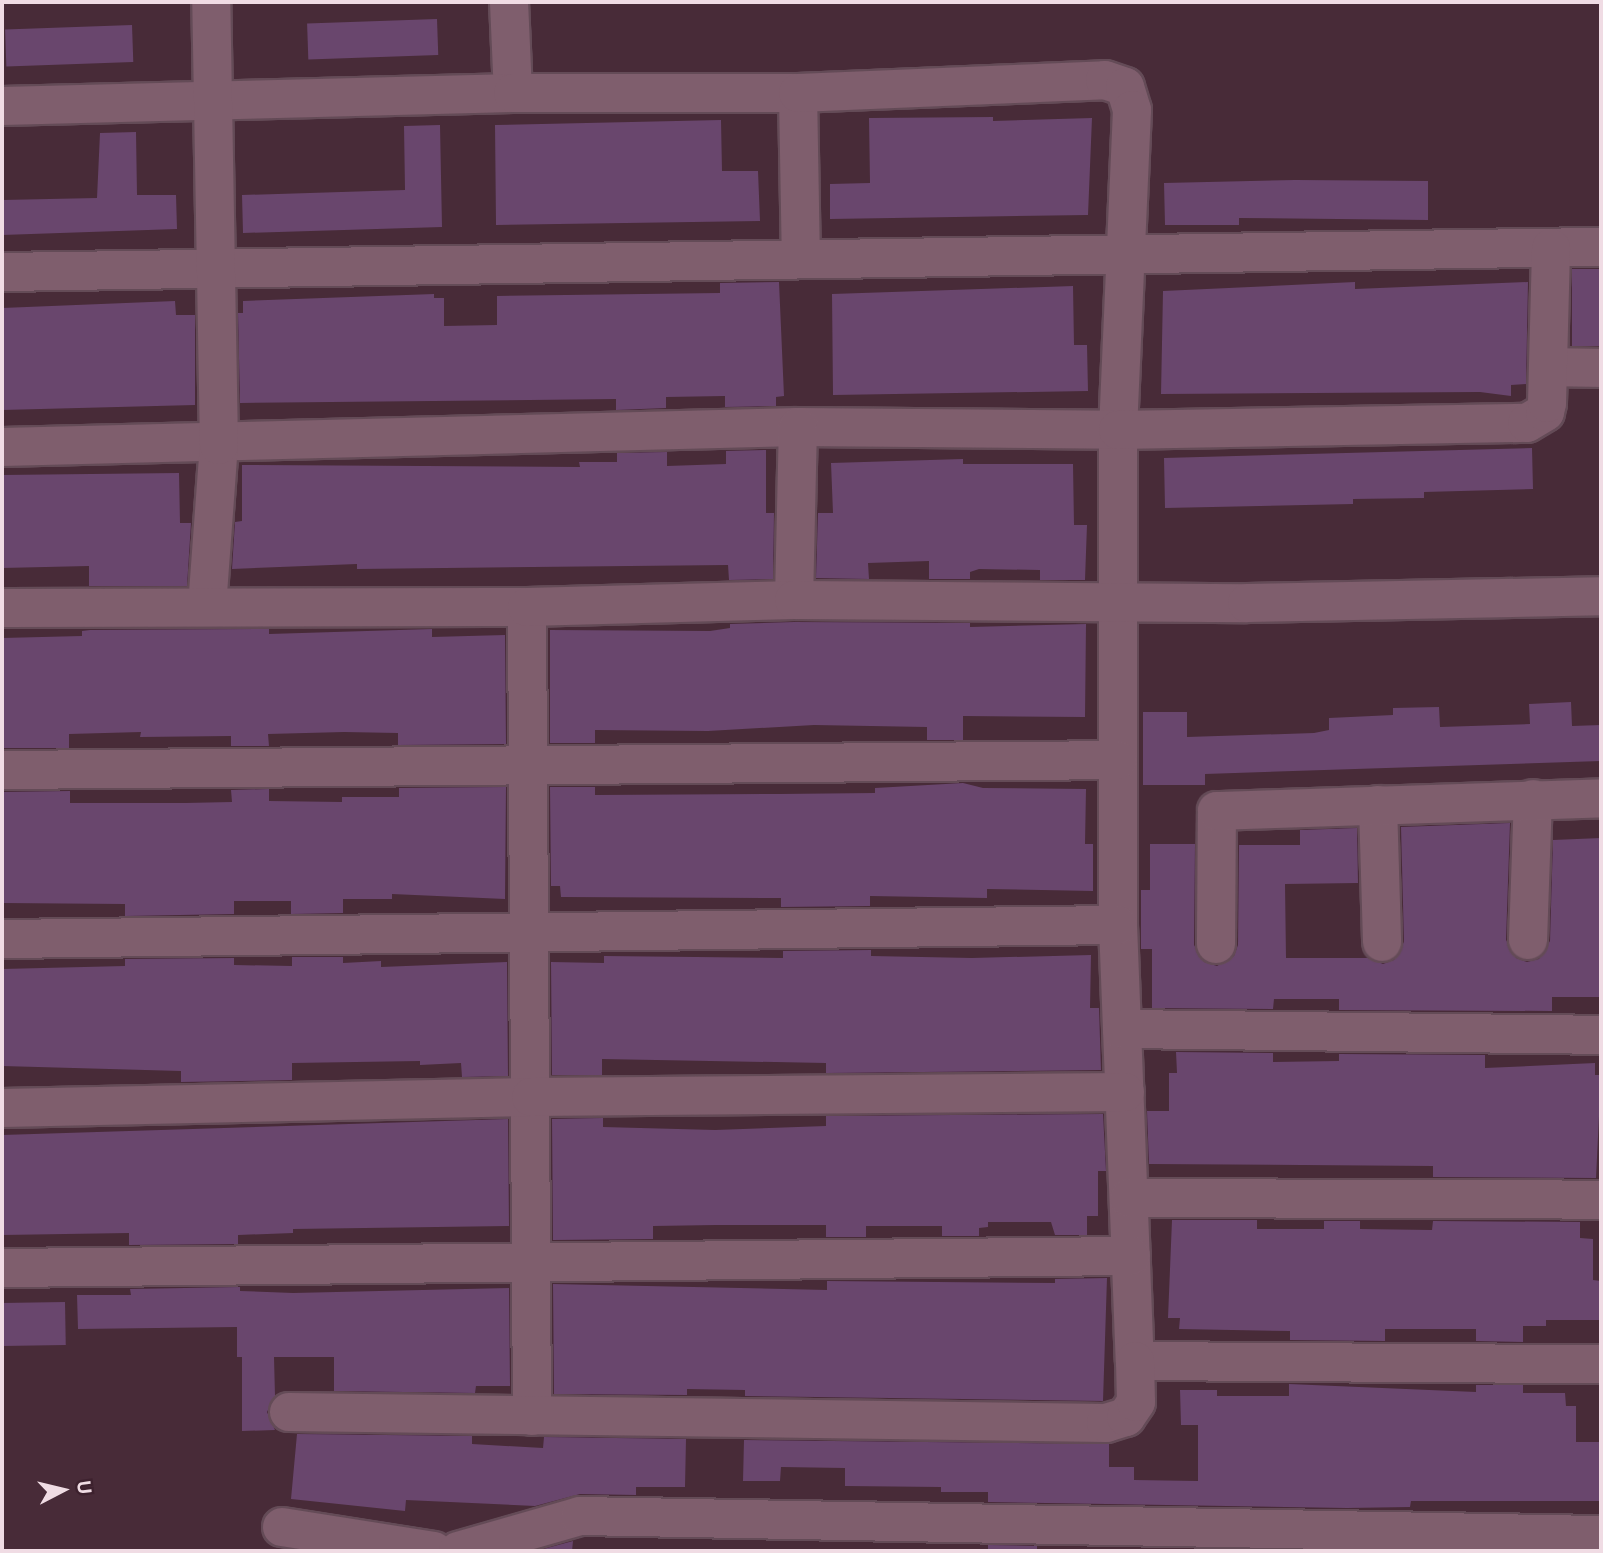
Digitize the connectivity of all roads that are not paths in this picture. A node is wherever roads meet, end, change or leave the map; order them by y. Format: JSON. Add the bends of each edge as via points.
{"nodes":[{"id":1,"x":211,"y":2,"type":"edge"},
{"id":2,"x":509,"y":2,"type":"edge"},
{"id":3,"x":513,"y":93,"type":"junction"},
{"id":4,"x":798,"y":93,"type":"junction"},
{"id":5,"x":212,"y":101,"type":"junction"},
{"id":6,"x":2,"y":106,"type":"edge"},
{"id":7,"x":1551,"y":247,"type":"junction"},
{"id":8,"x":1601,"y":247,"type":"edge"},
{"id":9,"x":1125,"y":256,"type":"junction"},
{"id":10,"x":801,"y":259,"type":"junction"},
{"id":11,"x":213,"y":266,"type":"junction"},
{"id":12,"x":2,"y":272,"type":"edge"},
{"id":13,"x":1550,"y":367,"type":"junction"},
{"id":14,"x":1601,"y":368,"type":"edge"},
{"id":15,"x":798,"y":427,"type":"junction"},
{"id":16,"x":1118,"y":430,"type":"junction"},
{"id":17,"x":219,"y":445,"type":"junction"},
{"id":18,"x":2,"y":447,"type":"edge"},
{"id":19,"x":1601,"y":596,"type":"edge"},
{"id":20,"x":794,"y":600,"type":"junction"},
{"id":21,"x":1118,"y":601,"type":"junction"},
{"id":22,"x":207,"y":607,"type":"junction"},
{"id":23,"x":527,"y":607,"type":"junction"},
{"id":24,"x":2,"y":608,"type":"edge"},
{"id":25,"x":1118,"y":760,"type":"junction"},
{"id":26,"x":526,"y":767,"type":"junction"},
{"id":27,"x":2,"y":770,"type":"edge"},
{"id":28,"x":1601,"y":798,"type":"edge"},
{"id":29,"x":1532,"y":799,"type":"junction"},
{"id":30,"x":1378,"y":806,"type":"junction"},
{"id":31,"x":1118,"y":925,"type":"junction"},
{"id":32,"x":529,"y":934,"type":"junction"},
{"id":33,"x":2,"y":939,"type":"edge"},
{"id":34,"x":1528,"y":940,"type":"dead end"},
{"id":35,"x":1382,"y":942,"type":"dead end"},
{"id":36,"x":1216,"y":944,"type":"dead end"},
{"id":37,"x":1122,"y":1028,"type":"junction"},
{"id":38,"x":1601,"y":1035,"type":"edge"},
{"id":39,"x":1125,"y":1092,"type":"junction"},
{"id":40,"x":531,"y":1097,"type":"junction"},
{"id":41,"x":2,"y":1108,"type":"edge"},
{"id":42,"x":1129,"y":1198,"type":"junction"},
{"id":43,"x":1601,"y":1200,"type":"edge"},
{"id":44,"x":1131,"y":1256,"type":"junction"},
{"id":45,"x":528,"y":1259,"type":"junction"},
{"id":46,"x":2,"y":1268,"type":"edge"},
{"id":47,"x":1135,"y":1361,"type":"junction"},
{"id":48,"x":1601,"y":1364,"type":"edge"},
{"id":49,"x":289,"y":1412,"type":"dead end"},
{"id":50,"x":532,"y":1416,"type":"junction"},
{"id":51,"x":282,"y":1528,"type":"dead end"},
{"id":52,"x":1601,"y":1535,"type":"edge"},
{"id":53,"x":799,"y":1536,"type":"edge"},
{"id":54,"x":1163,"y":1539,"type":"edge"},
{"id":55,"x":1527,"y":1543,"type":"edge"},
{"id":56,"x":434,"y":1551,"type":"edge"},
{"id":57,"x":457,"y":1551,"type":"edge"}],
"edges":[{"from":1,"to":5,"type":"street"},
{"from":2,"to":3,"type":"street"},
{"from":3,"to":4,"type":"street"},
{"from":3,"to":5,"type":"street"},
{"from":4,"to":9,"type":"street","via":[[1105,80],[1125,87],[1132,110]]},
{"from":4,"to":10,"type":"street"},
{"from":5,"to":6,"type":"street"},
{"from":5,"to":11,"type":"street"},
{"from":7,"to":8,"type":"street"},
{"from":7,"to":9,"type":"street"},
{"from":7,"to":13,"type":"street"},
{"from":9,"to":10,"type":"street"},
{"from":9,"to":16,"type":"street"},
{"from":10,"to":11,"type":"street"},
{"from":11,"to":12,"type":"street"},
{"from":11,"to":17,"type":"street"},
{"from":13,"to":14,"type":"street"},
{"from":13,"to":16,"type":"street","via":[[1545,412],[1527,423]]},
{"from":15,"to":16,"type":"street"},
{"from":15,"to":17,"type":"street"},
{"from":15,"to":20,"type":"street"},
{"from":16,"to":21,"type":"street"},
{"from":17,"to":18,"type":"street"},
{"from":17,"to":22,"type":"street"},
{"from":19,"to":21,"type":"street"},
{"from":20,"to":21,"type":"street"},
{"from":20,"to":23,"type":"street"},
{"from":21,"to":25,"type":"street"},
{"from":22,"to":23,"type":"street"},
{"from":22,"to":24,"type":"street"},
{"from":23,"to":26,"type":"street"},
{"from":25,"to":26,"type":"street"},
{"from":25,"to":31,"type":"street"},
{"from":26,"to":27,"type":"street"},
{"from":26,"to":32,"type":"street"},
{"from":28,"to":29,"type":"street"},
{"from":29,"to":30,"type":"street"},
{"from":29,"to":34,"type":"street"},
{"from":30,"to":35,"type":"street"},
{"from":30,"to":36,"type":"street","via":[[1217,811]]},
{"from":31,"to":32,"type":"street"},
{"from":31,"to":37,"type":"street"},
{"from":32,"to":33,"type":"street"},
{"from":32,"to":40,"type":"street"},
{"from":37,"to":38,"type":"street"},
{"from":37,"to":39,"type":"street"},
{"from":39,"to":40,"type":"street"},
{"from":39,"to":42,"type":"street"},
{"from":40,"to":41,"type":"street"},
{"from":40,"to":45,"type":"street"},
{"from":42,"to":43,"type":"street"},
{"from":42,"to":44,"type":"street"},
{"from":44,"to":45,"type":"street"},
{"from":44,"to":47,"type":"street"},
{"from":45,"to":46,"type":"street"},
{"from":45,"to":50,"type":"street"},
{"from":47,"to":48,"type":"street"},
{"from":47,"to":50,"type":"street","via":[[1136,1402],[1126,1417],[1105,1423]]},
{"from":49,"to":50,"type":"street"},
{"from":51,"to":56,"type":"street"},
{"from":52,"to":55,"type":"street"},
{"from":53,"to":54,"type":"street"},
{"from":53,"to":57,"type":"street","via":[[580,1516]]},
{"from":54,"to":55,"type":"street"}]}
